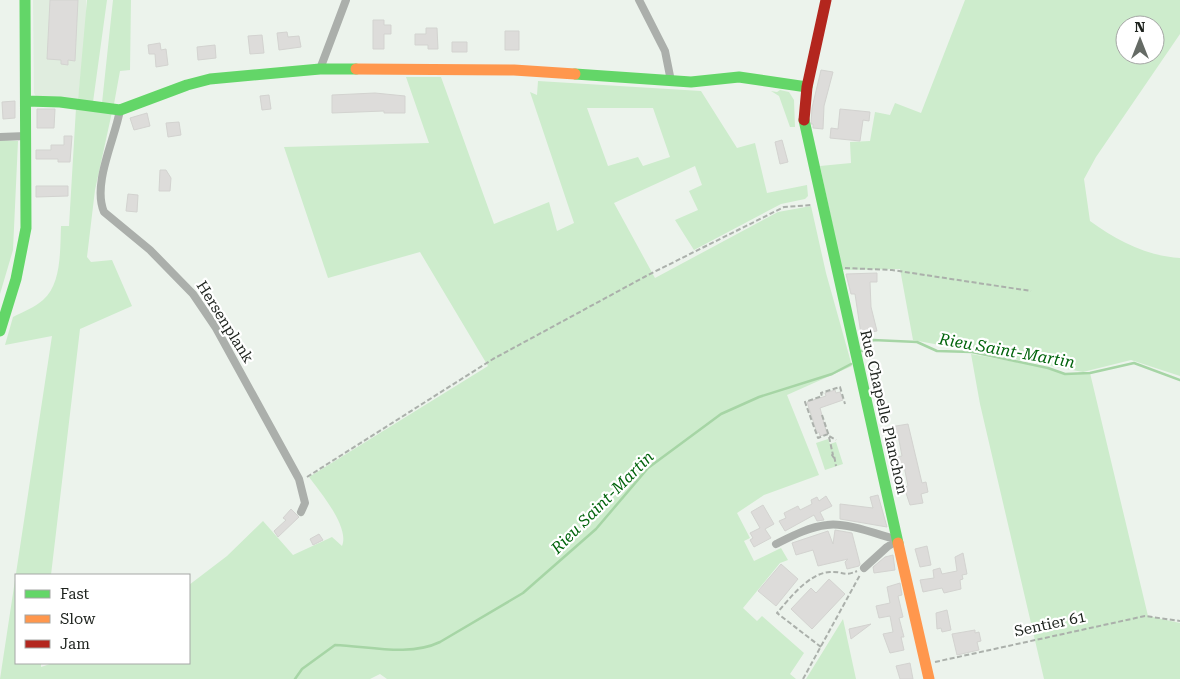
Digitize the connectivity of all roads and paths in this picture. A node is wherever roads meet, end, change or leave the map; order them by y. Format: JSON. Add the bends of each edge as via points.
{"nodes":[{"id":1,"x":24,"y":0,"type":"edge"},
{"id":2,"x":346,"y":0,"type":"edge"},
{"id":3,"x":639,"y":0,"type":"edge"},
{"id":4,"x":826,"y":0,"type":"edge"},
{"id":5,"x":320,"y":69,"type":"junction"},
{"id":6,"x":671,"y":81,"type":"junction"},
{"id":7,"x":806,"y":87,"type":"junction"},
{"id":8,"x":26,"y":101,"type":"junction"},
{"id":9,"x":120,"y":110,"type":"junction"},
{"id":10,"x":26,"y":136,"type":"junction"},
{"id":11,"x":0,"y":137,"type":"edge"},
{"id":12,"x":820,"y":204,"type":"junction"},
{"id":13,"x":836,"y":268,"type":"junction"},
{"id":14,"x":1030,"y":291,"type":"dead end"},
{"id":15,"x":0,"y":331,"type":"edge"},
{"id":16,"x":846,"y":404,"type":"dead end"},
{"id":17,"x":822,"y":415,"type":"dead end"},
{"id":18,"x":828,"y":435,"type":"junction"},
{"id":19,"x":836,"y":440,"type":"dead end"},
{"id":20,"x":836,"y":466,"type":"dead end"},
{"id":21,"x":299,"y":479,"type":"junction"},
{"id":22,"x":302,"y":512,"type":"dead end"},
{"id":23,"x":898,"y":540,"type":"junction"},
{"id":24,"x":776,"y":544,"type":"dead end"},
{"id":25,"x":864,"y":568,"type":"junction"},
{"id":26,"x":1180,"y":621,"type":"edge"},
{"id":27,"x":821,"y":647,"type":"junction"},
{"id":28,"x":926,"y":664,"type":"junction"},
{"id":29,"x":803,"y":679,"type":"edge"},
{"id":30,"x":929,"y":679,"type":"edge"}],
"edges":[{"from":1,"to":8,"type":"street"},
{"from":2,"to":5,"type":"street"},
{"from":3,"to":6,"type":"street","via":[[664,51]]},
{"from":4,"to":7,"type":"street","name":"Rue Chapelle Planchon"},
{"from":5,"to":6,"type":"street","via":[[505,70]]},
{"from":5,"to":9,"type":"street","via":[[210,79]]},
{"from":6,"to":7,"type":"street","via":[[750,78]]},
{"from":7,"to":12,"type":"street","name":"Rue Chapelle Planchon","via":[[803,125]]},
{"from":8,"to":9,"type":"street"},
{"from":8,"to":10,"type":"street"},
{"from":9,"to":21,"type":"street","name":"Hersenplank","via":[[100,196],[104,212],[150,250],[193,294],[216,328]]},
{"from":10,"to":11,"type":"street"},
{"from":10,"to":15,"type":"street","via":[[26,228]]},
{"from":12,"to":13,"type":"street","name":"Rue Chapelle Planchon"},
{"from":12,"to":21,"type":"path","via":[[784,207],[660,270],[493,359],[315,473]]},
{"from":13,"to":14,"type":"path","via":[[892,270]]},
{"from":13,"to":23,"type":"street","name":"Rue Chapelle Planchon"},
{"from":16,"to":18,"type":"path","via":[[840,387],[805,402],[818,438]]},
{"from":17,"to":18,"type":"path"},
{"from":18,"to":19,"type":"path"},
{"from":18,"to":20,"type":"path"},
{"from":21,"to":22,"type":"street","name":"Hersenplank","via":[[304,491]]},
{"from":23,"to":24,"type":"street","via":[[837,524],[795,535]]},
{"from":23,"to":25,"type":"street"},
{"from":23,"to":28,"type":"street","name":"Rue Chapelle Planchon"},
{"from":25,"to":27,"type":"path"},
{"from":25,"to":27,"type":"path","via":[[848,576],[831,571],[821,574],[805,584],[777,613]]},
{"from":26,"to":28,"type":"path","name":"Sentier 61","via":[[1145,616]]},
{"from":27,"to":29,"type":"path"},
{"from":28,"to":30,"type":"street","name":"Rue Chapelle Planchon"}]}
